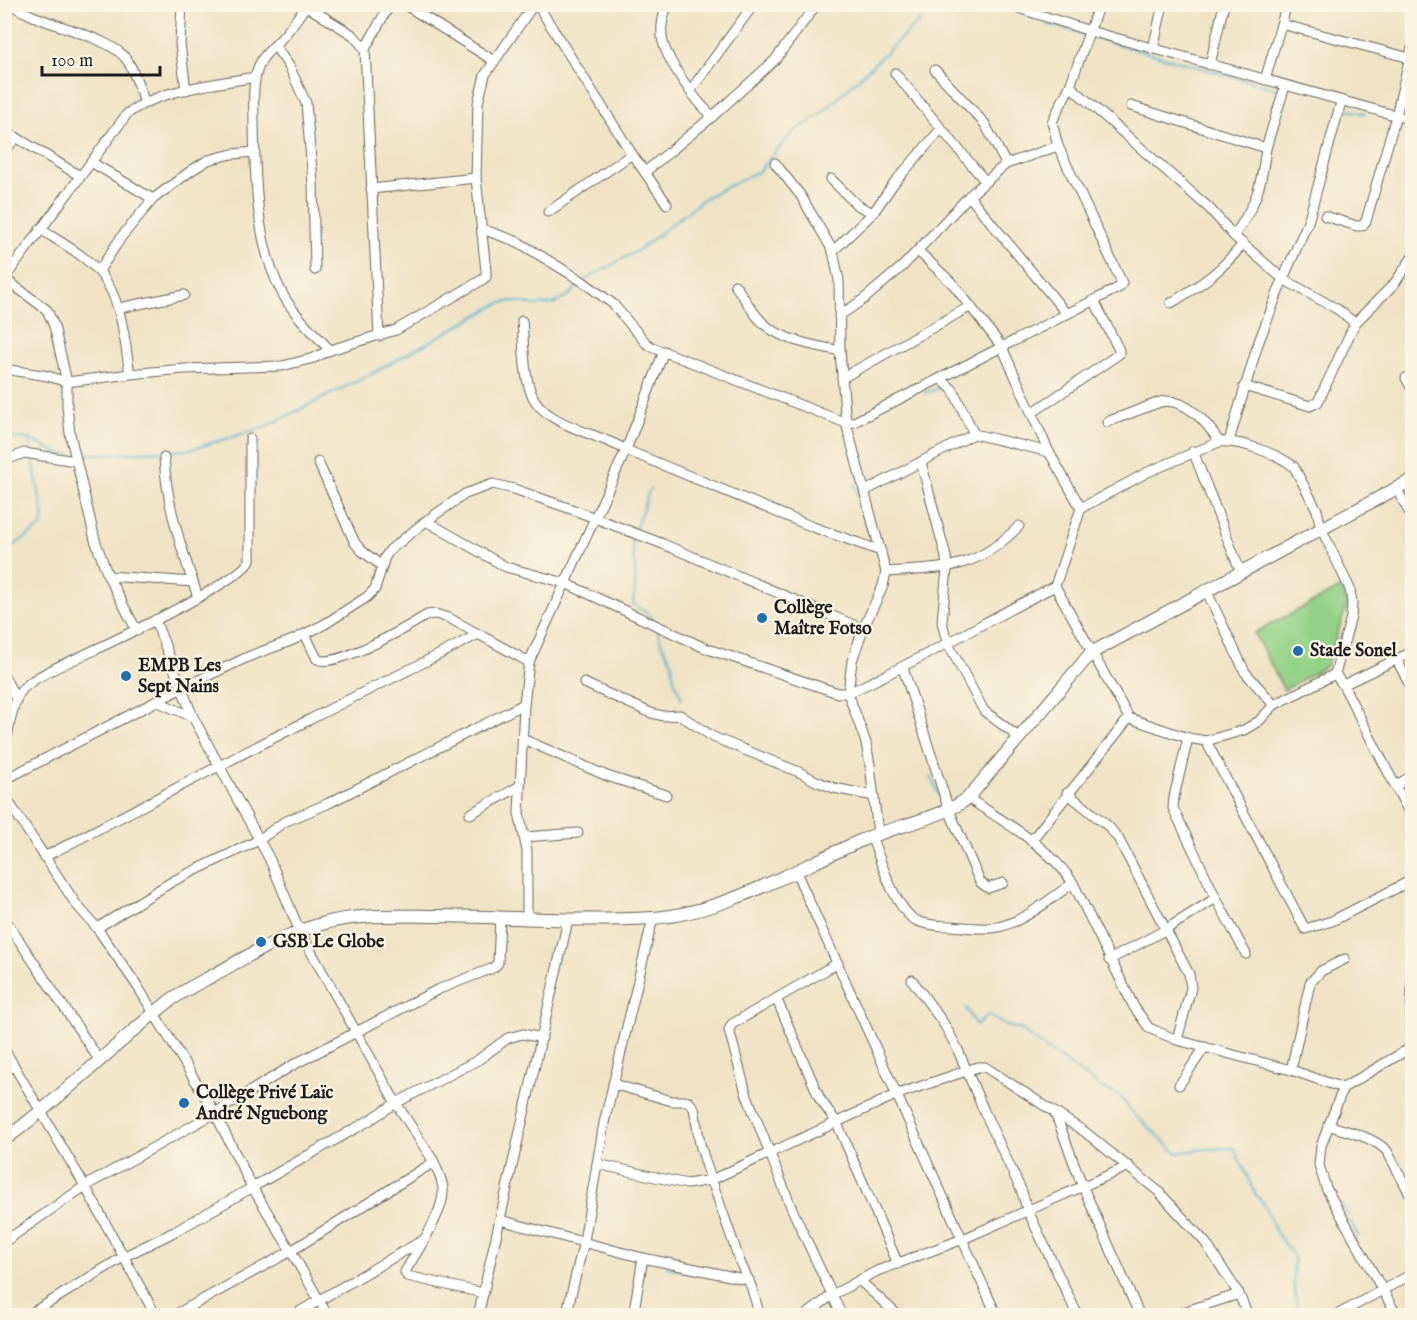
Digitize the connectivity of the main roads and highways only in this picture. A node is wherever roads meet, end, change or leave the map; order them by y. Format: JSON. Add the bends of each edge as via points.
{"nodes":[{"id":1,"x":1413,"y":480,"type":"edge"},
{"id":2,"x":4,"y":1140,"type":"edge"}],
"edges":[{"from":1,"to":2,"type":"main road","via":[[1091,653],[968,798],[949,810],[875,835],[738,897],[693,912],[653,918],[568,920],[363,917],[300,932],[170,1001],[42,1113]]}]}
